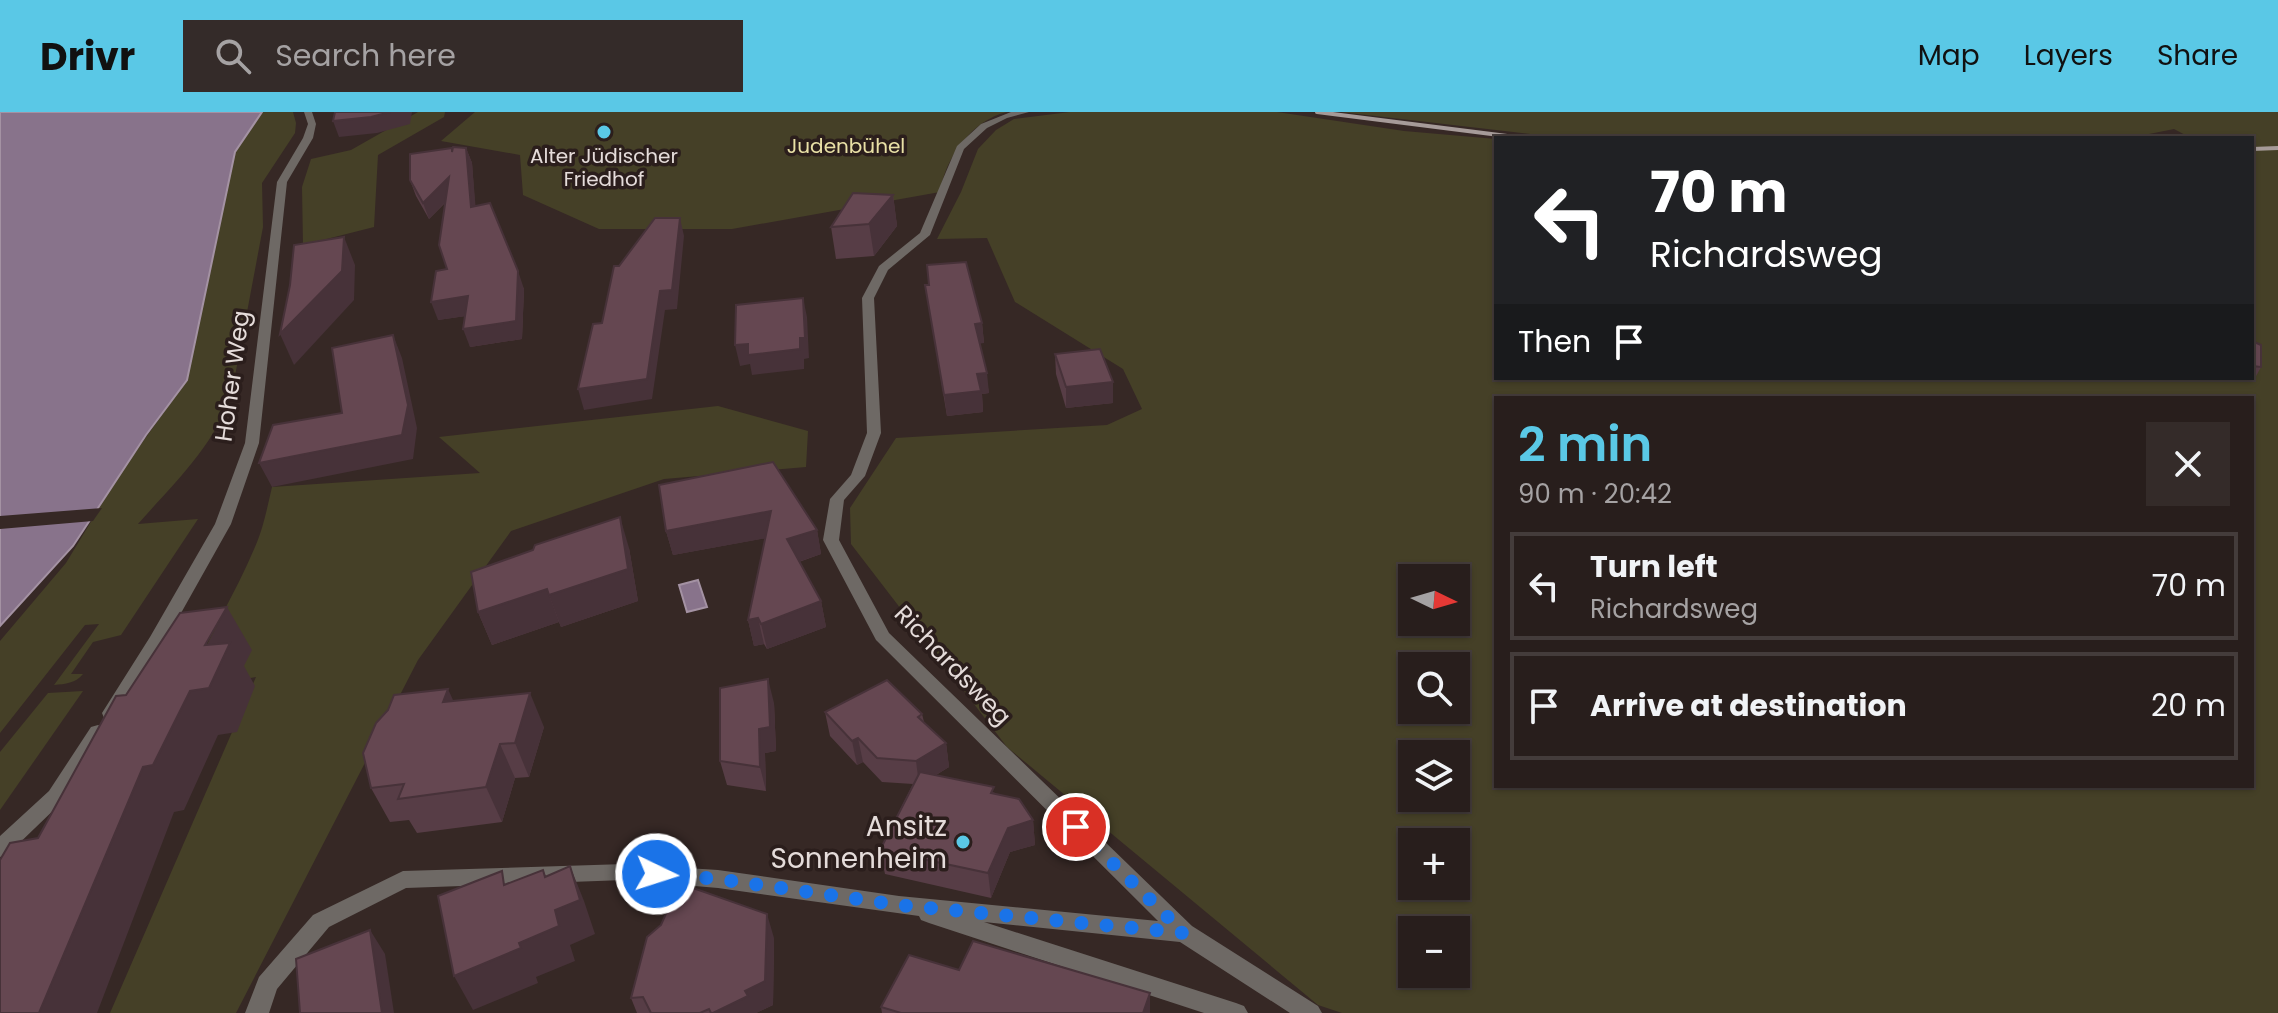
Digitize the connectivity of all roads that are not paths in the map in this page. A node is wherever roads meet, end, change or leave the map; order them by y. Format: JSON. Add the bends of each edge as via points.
{"nodes":[{"id":1,"x":308,"y":112,"type":"edge"},
{"id":2,"x":1025,"y":112,"type":"edge"},
{"id":3,"x":56,"y":796,"type":"junction"},
{"id":4,"x":48,"y":834,"type":"edge"},
{"id":5,"x":0,"y":849,"type":"edge"},
{"id":6,"x":899,"y":905,"type":"junction"},
{"id":7,"x":1184,"y":933,"type":"junction"},
{"id":8,"x":257,"y":1013,"type":"edge"},
{"id":9,"x":1236,"y":1013,"type":"edge"},
{"id":10,"x":1310,"y":1013,"type":"edge"}],
"edges":[{"from":1,"to":3,"type":"street","name":"Hoher Weg","via":[[308,138],[282,182],[252,443],[223,524]]},
{"from":2,"to":7,"type":"street","name":"Richardsweg","via":[[984,126],[960,148],[925,235],[883,268],[868,298],[874,433],[858,476],[837,499],[831,540],[882,636]]},
{"from":3,"to":4,"type":"street","name":"Hoher Weg"},
{"from":3,"to":5,"type":"street","name":"Hoher Weg"},
{"from":6,"to":7,"type":"street","name":"Richardsweg"},
{"from":6,"to":8,"type":"street","name":"Richardsweg","via":[[718,879],[625,872],[403,880],[321,921],[267,984]]},
{"from":6,"to":9,"type":"street"},
{"from":7,"to":10,"type":"street","name":"Richardsweg"}]}
